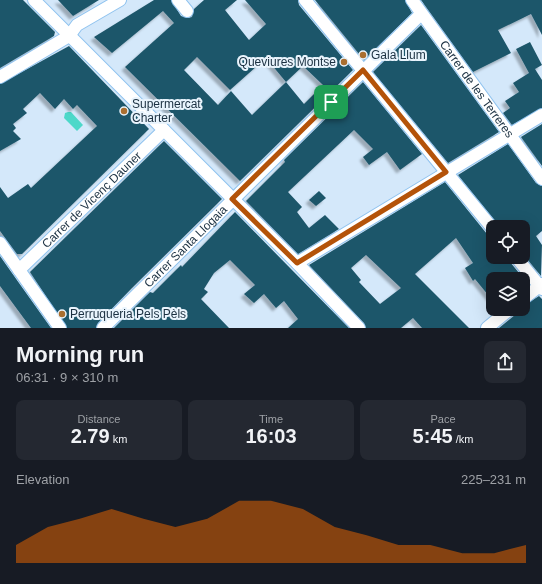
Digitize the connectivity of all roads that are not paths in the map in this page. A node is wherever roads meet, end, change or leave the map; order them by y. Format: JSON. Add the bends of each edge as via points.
{"nodes":[{"id":1,"x":34,"y":0,"type":"edge"},
{"id":2,"x":120,"y":0,"type":"edge"},
{"id":3,"x":178,"y":0,"type":"edge"},
{"id":4,"x":305,"y":0,"type":"edge"},
{"id":5,"x":412,"y":0,"type":"edge"},
{"id":6,"x":187,"y":11,"type":"dead end"},
{"id":7,"x":421,"y":14,"type":"junction"},
{"id":8,"x":69,"y":36,"type":"junction"},
{"id":9,"x":363,"y":70,"type":"junction"},
{"id":10,"x":0,"y":77,"type":"edge"},
{"id":11,"x":542,"y":114,"type":"edge"},
{"id":12,"x":164,"y":130,"type":"junction"},
{"id":13,"x":509,"y":134,"type":"junction"},
{"id":14,"x":446,"y":172,"type":"junction"},
{"id":15,"x":542,"y":179,"type":"edge"},
{"id":16,"x":232,"y":199,"type":"junction"},
{"id":17,"x":486,"y":221,"type":"edge"},
{"id":18,"x":0,"y":243,"type":"edge"},
{"id":19,"x":297,"y":263,"type":"junction"},
{"id":20,"x":522,"y":264,"type":"edge"},
{"id":21,"x":19,"y":270,"type":"junction"},
{"id":22,"x":541,"y":286,"type":"edge"},
{"id":23,"x":530,"y":294,"type":"edge"},
{"id":24,"x":502,"y":316,"type":"edge"},
{"id":25,"x":60,"y":328,"type":"edge"},
{"id":26,"x":103,"y":328,"type":"edge"},
{"id":27,"x":359,"y":328,"type":"edge"},
{"id":28,"x":487,"y":328,"type":"edge"}],
"edges":[{"from":1,"to":8,"type":"street"},
{"from":2,"to":8,"type":"street","via":[[77,25]]},
{"from":3,"to":6,"type":"street"},
{"from":4,"to":9,"type":"street"},
{"from":5,"to":7,"type":"street","name":"Carrer de les Terreres"},
{"from":7,"to":9,"type":"street","name":"Carrer Santa Llogaia"},
{"from":7,"to":13,"type":"street","name":"Carrer de les Terreres"},
{"from":8,"to":10,"type":"street"},
{"from":8,"to":12,"type":"street"},
{"from":9,"to":14,"type":"street"},
{"from":9,"to":16,"type":"street","name":"Carrer Santa Llogaia"},
{"from":11,"to":13,"type":"street"},
{"from":12,"to":16,"type":"street"},
{"from":12,"to":21,"type":"street","name":"Carrer de Vicenç Dauner"},
{"from":13,"to":14,"type":"street"},
{"from":13,"to":15,"type":"street","name":"Carrer de les Terreres"},
{"from":14,"to":17,"type":"street"},
{"from":14,"to":19,"type":"street"},
{"from":16,"to":19,"type":"street"},
{"from":16,"to":26,"type":"street","name":"Carrer Santa Llogaia"},
{"from":18,"to":21,"type":"street"},
{"from":19,"to":27,"type":"street"},
{"from":20,"to":22,"type":"street"},
{"from":21,"to":25,"type":"street"},
{"from":22,"to":23,"type":"street"},
{"from":24,"to":28,"type":"street"}]}
